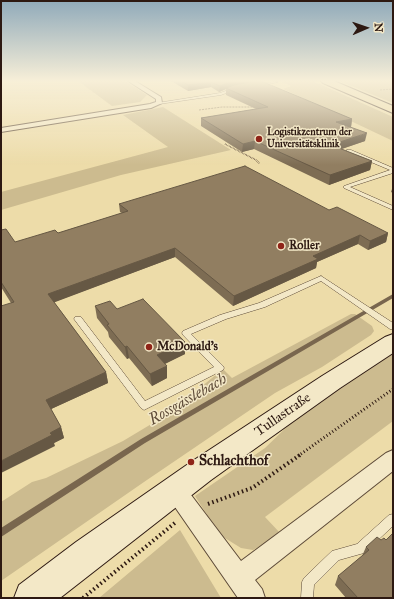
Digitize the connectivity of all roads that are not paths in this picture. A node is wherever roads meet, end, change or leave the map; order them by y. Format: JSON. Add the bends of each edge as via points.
{"nodes":[{"id":1,"x":133,"y":109,"type":"edge"},
{"id":2,"x":1,"y":130,"type":"edge"},
{"id":3,"x":349,"y":151,"type":"edge"},
{"id":4,"x":393,"y":170,"type":"edge"},
{"id":5,"x":393,"y":208,"type":"edge"},
{"id":6,"x":78,"y":319,"type":"dead end"},
{"id":7,"x":391,"y":331,"type":"edge"},
{"id":8,"x":393,"y":459,"type":"edge"},
{"id":9,"x":182,"y":501,"type":"junction"},
{"id":10,"x":393,"y":519,"type":"edge"},
{"id":11,"x":239,"y":577,"type":"junction"},
{"id":12,"x":32,"y":598,"type":"edge"},
{"id":13,"x":253,"y":598,"type":"edge"},
{"id":14,"x":307,"y":598,"type":"edge"}],
"edges":[{"from":1,"to":2,"type":"street"},
{"from":3,"to":4,"type":"lane"},
{"from":4,"to":5,"type":"lane","via":[[346,187]]},
{"from":6,"to":7,"type":"lane","via":[[144,406],[220,368],[186,333],[223,317],[262,305],[321,278],[359,304]]},
{"from":7,"to":9,"type":"street","name":"Tullastraße"},
{"from":8,"to":11,"type":"street"},
{"from":9,"to":11,"type":"street"},
{"from":9,"to":12,"type":"street","name":"Tullastraße"},
{"from":10,"to":14,"type":"lane","via":[[360,549],[336,555],[308,582]]},
{"from":11,"to":13,"type":"street"}]}
